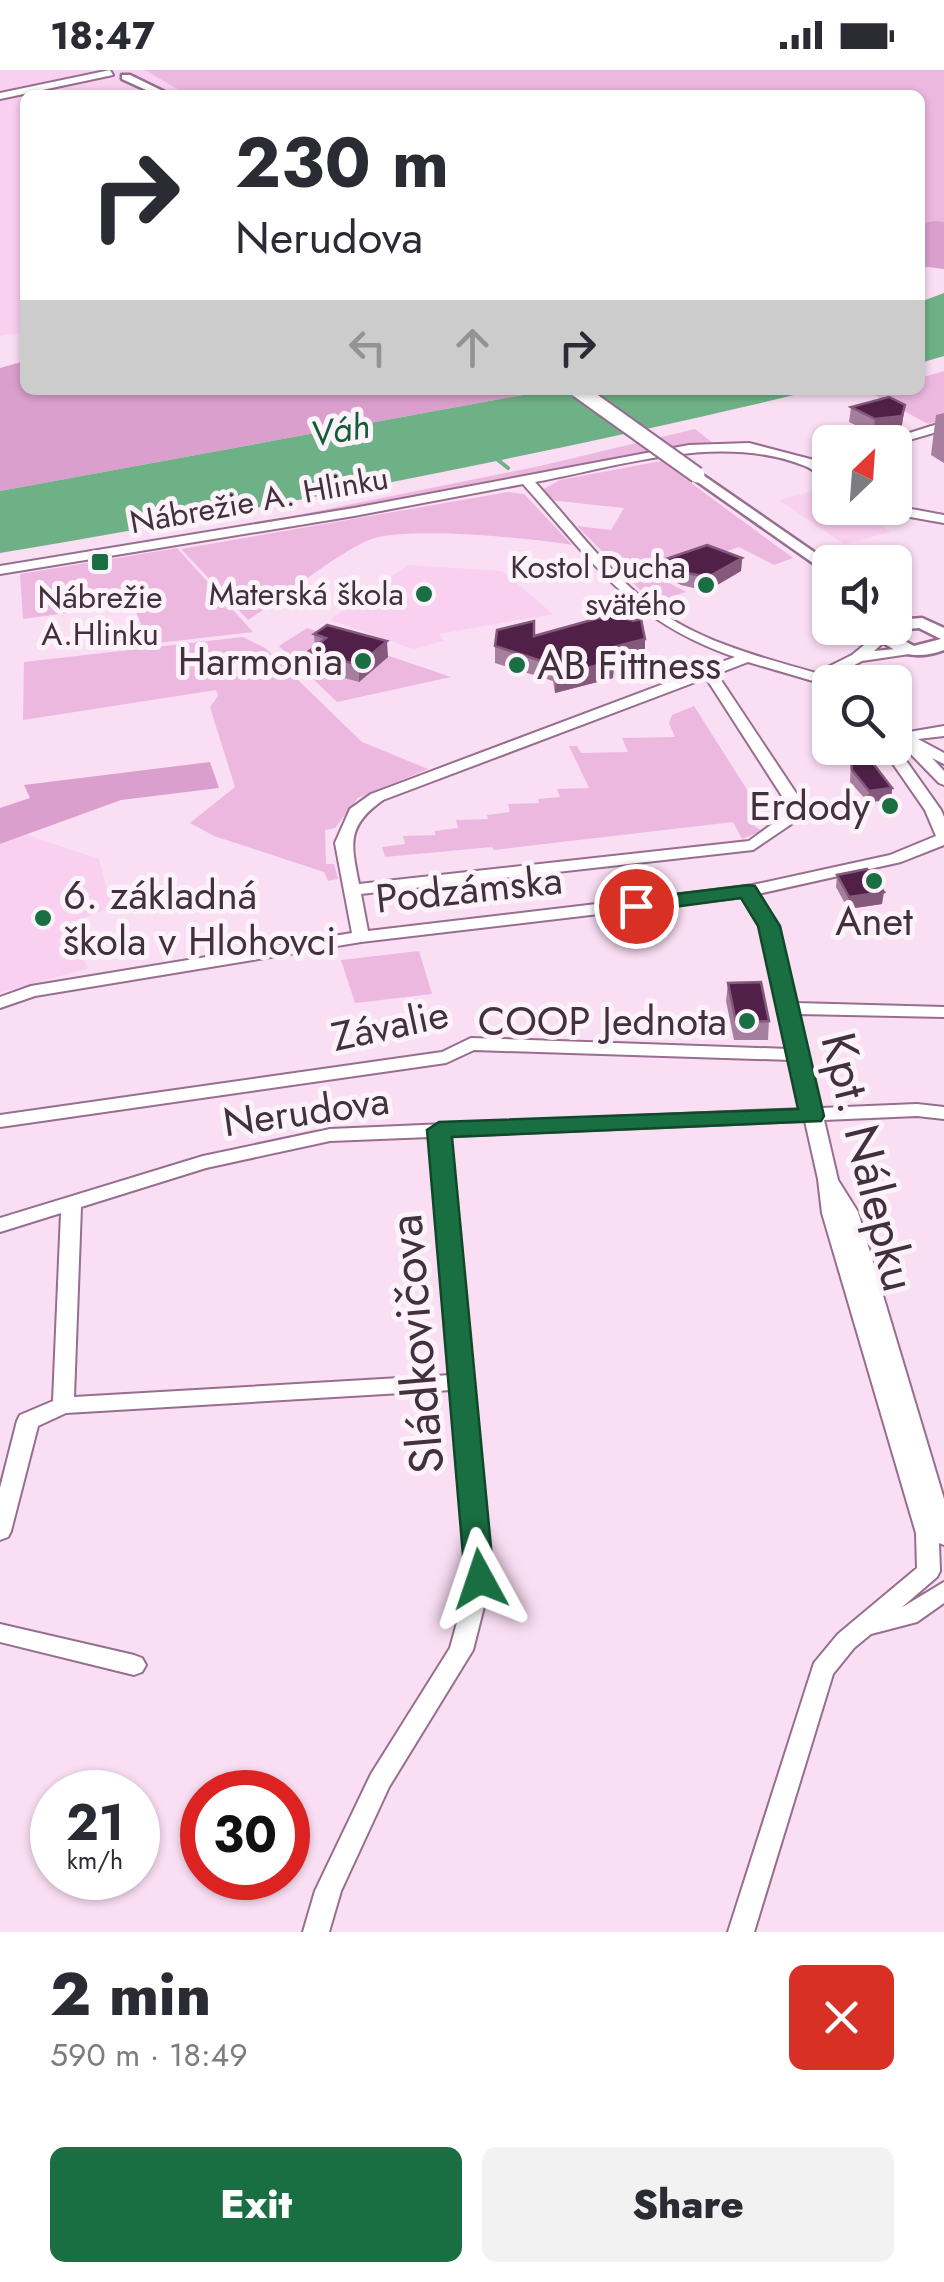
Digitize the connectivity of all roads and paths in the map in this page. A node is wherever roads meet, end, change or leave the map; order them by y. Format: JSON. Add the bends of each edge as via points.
{"nodes":[{"id":1,"x":121,"y":73,"type":"edge"},
{"id":2,"x":31,"y":90,"type":"edge"},
{"id":3,"x":157,"y":90,"type":"edge"},
{"id":4,"x":585,"y":395,"type":"edge"},
{"id":5,"x":944,"y":426,"type":"edge"},
{"id":6,"x":912,"y":435,"type":"edge"},
{"id":7,"x":812,"y":463,"type":"edge"},
{"id":8,"x":527,"y":481,"type":"junction"},
{"id":9,"x":912,"y":513,"type":"edge"},
{"id":10,"x":943,"y":519,"type":"edge"},
{"id":11,"x":812,"y":557,"type":"edge"},
{"id":12,"x":0,"y":570,"type":"edge"},
{"id":13,"x":912,"y":619,"type":"edge"},
{"id":14,"x":936,"y":628,"type":"edge"},
{"id":15,"x":944,"y":643,"type":"edge"},
{"id":16,"x":871,"y":645,"type":"edge"},
{"id":17,"x":898,"y":645,"type":"edge"},
{"id":18,"x":927,"y":652,"type":"edge"},
{"id":19,"x":749,"y":657,"type":"junction"},
{"id":20,"x":857,"y":658,"type":"junction"},
{"id":21,"x":848,"y":665,"type":"edge"},
{"id":22,"x":710,"y":674,"type":"junction"},
{"id":23,"x":812,"y":679,"type":"edge"},
{"id":24,"x":944,"y":726,"type":"edge"},
{"id":25,"x":912,"y":735,"type":"edge"},
{"id":26,"x":912,"y":746,"type":"edge"},
{"id":27,"x":935,"y":758,"type":"edge"},
{"id":28,"x":910,"y":765,"type":"edge"},
{"id":29,"x":944,"y":780,"type":"edge"},
{"id":30,"x":944,"y":838,"type":"edge"},
{"id":31,"x":351,"y":890,"type":"junction"},
{"id":32,"x":748,"y":891,"type":"junction"},
{"id":33,"x":361,"y":937,"type":"junction"},
{"id":34,"x":0,"y":1003,"type":"edge"},
{"id":35,"x":788,"y":1008,"type":"junction"},
{"id":36,"x":944,"y":1012,"type":"edge"},
{"id":37,"x":798,"y":1056,"type":"junction"},
{"id":38,"x":944,"y":1112,"type":"edge"},
{"id":39,"x":812,"y":1116,"type":"junction"},
{"id":40,"x":0,"y":1121,"type":"edge"},
{"id":41,"x":439,"y":1130,"type":"junction"},
{"id":42,"x":828,"y":1179,"type":"junction"},
{"id":43,"x":70,"y":1204,"type":"junction"},
{"id":44,"x":0,"y":1225,"type":"edge"},
{"id":45,"x":464,"y":1382,"type":"junction"},
{"id":46,"x":63,"y":1405,"type":"junction"},
{"id":47,"x":0,"y":1531,"type":"edge"},
{"id":48,"x":944,"y":1536,"type":"edge"},
{"id":49,"x":944,"y":1591,"type":"edge"},
{"id":50,"x":868,"y":1626,"type":"junction"},
{"id":51,"x":0,"y":1632,"type":"edge"},
{"id":52,"x":134,"y":1665,"type":"dead end"},
{"id":53,"x":316,"y":1932,"type":"edge"},
{"id":54,"x":741,"y":1932,"type":"edge"}],
"edges":[{"from":1,"to":2,"type":"street"},
{"from":1,"to":3,"type":"main road"},
{"from":4,"to":11,"type":"main road","bridge":true},
{"from":5,"to":6,"type":"street"},
{"from":7,"to":8,"type":"street","name":"Nábrežie A. Hlinku","via":[[716,446]]},
{"from":8,"to":12,"type":"street","name":"Nábrežie A. Hlinku"},
{"from":8,"to":19,"type":"street","via":[[651,612]]},
{"from":9,"to":10,"type":"street"},
{"from":13,"to":14,"type":"main road"},
{"from":15,"to":18,"type":"main road"},
{"from":16,"to":20,"type":"street"},
{"from":17,"to":18,"type":"main road"},
{"from":18,"to":20,"type":"street"},
{"from":19,"to":22,"type":"street"},
{"from":19,"to":23,"type":"street"},
{"from":20,"to":21,"type":"street"},
{"from":22,"to":31,"type":"street","via":[[366,803],[343,843]]},
{"from":22,"to":31,"type":"street","name":"Podzámska","via":[[800,811],[753,845]]},
{"from":24,"to":25,"type":"street"},
{"from":26,"to":27,"type":"street"},
{"from":27,"to":29,"type":"street"},
{"from":28,"to":30,"type":"street"},
{"from":30,"to":32,"type":"street","name":"Podzámska","via":[[895,859]]},
{"from":31,"to":33,"type":"street"},
{"from":32,"to":33,"type":"street","name":"Podzámska"},
{"from":32,"to":35,"type":"street","name":"Kpt. Nálepku","via":[[769,926]]},
{"from":33,"to":34,"type":"street","name":"Podzámska","via":[[30,991]]},
{"from":35,"to":36,"type":"street"},
{"from":35,"to":37,"type":"street","name":"Kpt. Nálepku"},
{"from":37,"to":39,"type":"street","name":"Kpt. Nálepku"},
{"from":37,"to":40,"type":"street","name":"Závalie","via":[[471,1044],[446,1057]]},
{"from":38,"to":39,"type":"street","name":"Nerudova"},
{"from":39,"to":41,"type":"street","name":"Nerudova"},
{"from":39,"to":42,"type":"street","name":"Kpt. Nálepku"},
{"from":41,"to":43,"type":"street","name":"Nerudova","via":[[330,1134],[203,1162]]},
{"from":41,"to":45,"type":"street","name":"Sládkovičova"},
{"from":42,"to":48,"type":"street","via":[[848,1212]]},
{"from":42,"to":50,"type":"street","name":"Kpt. Nálepku","via":[[832,1213],[927,1532],[930,1572]]},
{"from":43,"to":44,"type":"street","name":"Nerudova"},
{"from":43,"to":46,"type":"street"},
{"from":45,"to":46,"type":"street"},
{"from":45,"to":53,"type":"street","name":"Sládkovičova","via":[[480,1579],[461,1650],[380,1781]]},
{"from":46,"to":47,"type":"street","via":[[28,1421]]},
{"from":49,"to":50,"type":"street","via":[[909,1614]]},
{"from":50,"to":54,"type":"street","name":"Kpt. Nálepku","via":[[822,1670]]},
{"from":51,"to":52,"type":"street"}]}
